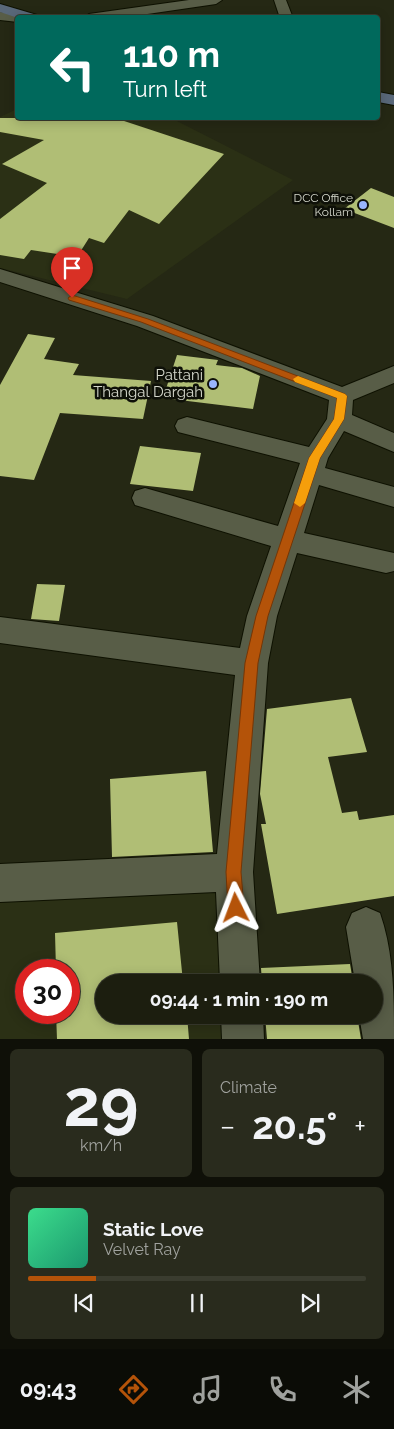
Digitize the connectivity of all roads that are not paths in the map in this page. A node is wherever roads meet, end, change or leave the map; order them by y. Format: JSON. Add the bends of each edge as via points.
{"nodes":[{"id":1,"x":216,"y":0,"type":"edge"},
{"id":2,"x":280,"y":0,"type":"edge"},
{"id":3,"x":0,"y":8,"type":"edge"},
{"id":4,"x":22,"y":15,"type":"edge"},
{"id":5,"x":110,"y":15,"type":"edge"},
{"id":6,"x":286,"y":15,"type":"edge"},
{"id":7,"x":0,"y":16,"type":"edge"},
{"id":8,"x":15,"y":18,"type":"edge"},
{"id":9,"x":380,"y":96,"type":"edge"},
{"id":10,"x":394,"y":100,"type":"edge"},
{"id":11,"x":0,"y":275,"type":"edge"},
{"id":12,"x":394,"y":374,"type":"edge"},
{"id":13,"x":341,"y":408,"type":"junction"},
{"id":14,"x":188,"y":426,"type":"dead end"},
{"id":15,"x":394,"y":443,"type":"edge"},
{"id":16,"x":312,"y":465,"type":"junction"},
{"id":17,"x":394,"y":497,"type":"edge"},
{"id":18,"x":145,"y":498,"type":"dead end"},
{"id":19,"x":288,"y":540,"type":"junction"},
{"id":20,"x":386,"y":562,"type":"dead end"},
{"id":21,"x":0,"y":630,"type":"edge"},
{"id":22,"x":252,"y":663,"type":"junction"},
{"id":23,"x":234,"y":872,"type":"junction"},
{"id":24,"x":0,"y":883,"type":"edge"},
{"id":25,"x":366,"y":927,"type":"dead end"},
{"id":26,"x":240,"y":974,"type":"edge"},
{"id":27,"x":242,"y":1024,"type":"edge"},
{"id":28,"x":243,"y":1039,"type":"edge"},
{"id":29,"x":384,"y":1039,"type":"edge"}],
"edges":[{"from":1,"to":5,"type":"street"},
{"from":2,"to":6,"type":"street"},
{"from":3,"to":4,"type":"main road"},
{"from":7,"to":8,"type":"street"},
{"from":9,"to":10,"type":"main road"},
{"from":11,"to":13,"type":"street","via":[[145,320]]},
{"from":12,"to":13,"type":"street"},
{"from":13,"to":15,"type":"street"},
{"from":13,"to":16,"type":"street"},
{"from":14,"to":16,"type":"street"},
{"from":16,"to":17,"type":"street"},
{"from":16,"to":19,"type":"street"},
{"from":18,"to":19,"type":"street"},
{"from":19,"to":20,"type":"street"},
{"from":19,"to":22,"type":"street","via":[[262,616]]},
{"from":21,"to":22,"type":"street"},
{"from":22,"to":23,"type":"street"},
{"from":23,"to":24,"type":"street"},
{"from":23,"to":26,"type":"street"},
{"from":25,"to":29,"type":"street"},
{"from":27,"to":28,"type":"street"}]}
